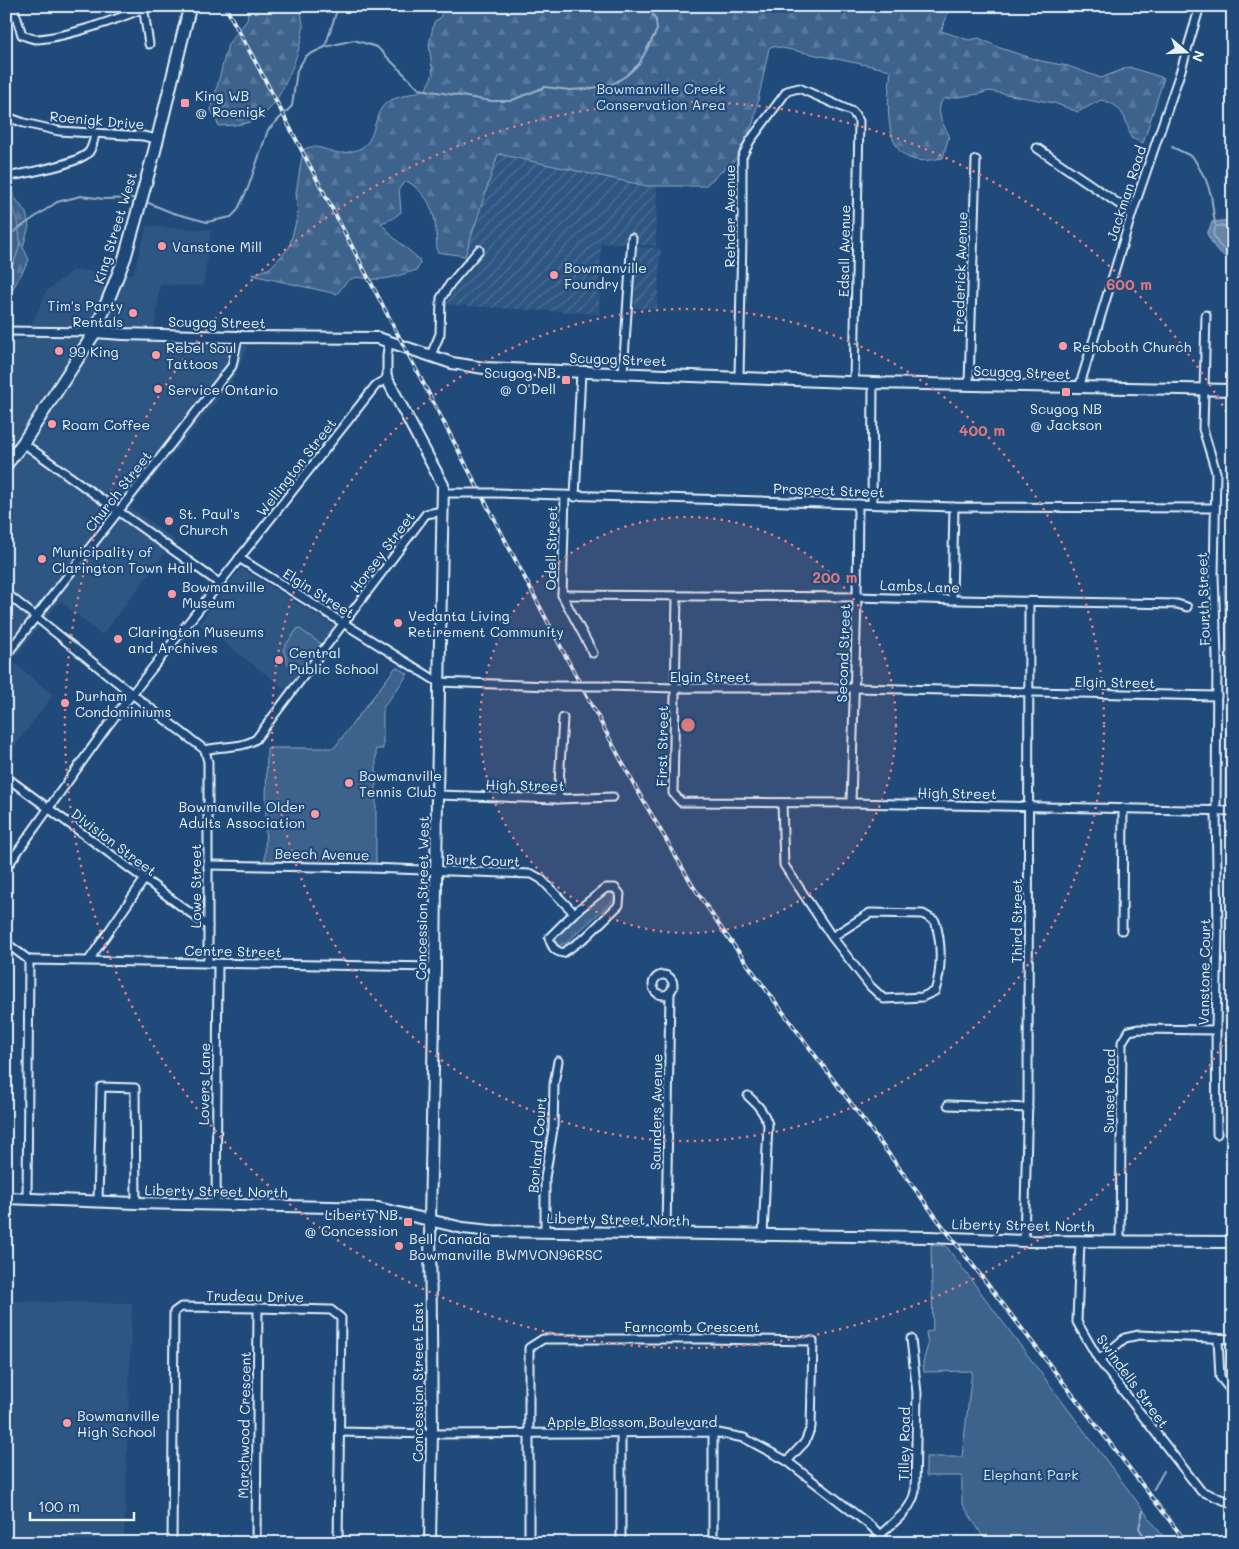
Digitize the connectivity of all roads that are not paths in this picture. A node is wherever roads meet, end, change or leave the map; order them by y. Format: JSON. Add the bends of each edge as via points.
{"nodes":[{"id":1,"x":13,"y":6,"type":"edge"},
{"id":2,"x":190,"y":6,"type":"edge"},
{"id":3,"x":1200,"y":6,"type":"edge"},
{"id":4,"x":143,"y":7,"type":"edge"},
{"id":5,"x":149,"y":44,"type":"dead end"},
{"id":6,"x":6,"y":115,"type":"edge"},
{"id":7,"x":859,"y":121,"type":"joint"},
{"id":8,"x":95,"y":134,"type":"junction"},
{"id":9,"x":157,"y":139,"type":"junction"},
{"id":10,"x":1037,"y":148,"type":"dead end"},
{"id":11,"x":976,"y":160,"type":"dead end"},
{"id":12,"x":6,"y":177,"type":"edge"},
{"id":13,"x":1132,"y":213,"type":"junction"},
{"id":14,"x":632,"y":238,"type":"dead end"},
{"id":15,"x":479,"y":250,"type":"dead end"},
{"id":16,"x":1206,"y":315,"type":"dead end"},
{"id":17,"x":6,"y":330,"type":"edge"},
{"id":18,"x":95,"y":332,"type":"junction"},
{"id":19,"x":238,"y":337,"type":"junction"},
{"id":20,"x":390,"y":341,"type":"junction"},
{"id":21,"x":431,"y":355,"type":"junction"},
{"id":22,"x":581,"y":372,"type":"junction"},
{"id":23,"x":623,"y":373,"type":"junction"},
{"id":24,"x":739,"y":377,"type":"junction"},
{"id":25,"x":387,"y":378,"type":"junction"},
{"id":26,"x":854,"y":382,"type":"junction"},
{"id":27,"x":874,"y":383,"type":"junction"},
{"id":28,"x":969,"y":384,"type":"junction"},
{"id":29,"x":1079,"y":388,"type":"junction"},
{"id":30,"x":1203,"y":389,"type":"junction"},
{"id":31,"x":1233,"y":390,"type":"edge"},
{"id":32,"x":23,"y":443,"type":"junction"},
{"id":33,"x":6,"y":465,"type":"edge"},
{"id":34,"x":443,"y":492,"type":"junction"},
{"id":35,"x":565,"y":496,"type":"junction"},
{"id":36,"x":575,"y":496,"type":"junction"},
{"id":37,"x":858,"y":504,"type":"junction"},
{"id":38,"x":872,"y":504,"type":"junction"},
{"id":39,"x":954,"y":507,"type":"junction"},
{"id":40,"x":1215,"y":508,"type":"junction"},
{"id":41,"x":119,"y":511,"type":"junction"},
{"id":42,"x":443,"y":511,"type":"junction"},
{"id":43,"x":239,"y":558,"type":"junction"},
{"id":44,"x":219,"y":583,"type":"junction"},
{"id":45,"x":6,"y":594,"type":"edge"},
{"id":46,"x":562,"y":595,"type":"junction"},
{"id":47,"x":677,"y":596,"type":"junction"},
{"id":48,"x":858,"y":597,"type":"junction"},
{"id":49,"x":952,"y":600,"type":"junction"},
{"id":50,"x":1029,"y":602,"type":"junction"},
{"id":51,"x":1187,"y":607,"type":"dead end"},
{"id":52,"x":35,"y":618,"type":"junction"},
{"id":53,"x":344,"y":623,"type":"junction"},
{"id":54,"x":593,"y":653,"type":"dead end"},
{"id":55,"x":6,"y":655,"type":"edge"},
{"id":56,"x":438,"y":682,"type":"junction"},
{"id":57,"x":675,"y":688,"type":"junction"},
{"id":58,"x":855,"y":688,"type":"junction"},
{"id":59,"x":1030,"y":692,"type":"junction"},
{"id":60,"x":132,"y":694,"type":"junction"},
{"id":61,"x":1217,"y":696,"type":"junction"},
{"id":62,"x":563,"y":718,"type":"dead end"},
{"id":63,"x":205,"y":750,"type":"junction"},
{"id":64,"x":6,"y":777,"type":"edge"},
{"id":65,"x":436,"y":795,"type":"junction"},
{"id":66,"x":614,"y":797,"type":"dead end"},
{"id":67,"x":558,"y":799,"type":"junction"},
{"id":68,"x":681,"y":802,"type":"joint"},
{"id":69,"x":782,"y":803,"type":"junction"},
{"id":70,"x":851,"y":803,"type":"junction"},
{"id":71,"x":1029,"y":808,"type":"junction"},
{"id":72,"x":1123,"y":808,"type":"junction"},
{"id":73,"x":48,"y":809,"type":"junction"},
{"id":74,"x":1216,"y":811,"type":"junction"},
{"id":75,"x":1233,"y":811,"type":"edge"},
{"id":76,"x":208,"y":864,"type":"junction"},
{"id":77,"x":6,"y":868,"type":"edge"},
{"id":78,"x":436,"y":870,"type":"junction"},
{"id":79,"x":144,"y":880,"type":"junction"},
{"id":80,"x":574,"y":913,"type":"junction"},
{"id":81,"x":208,"y":926,"type":"junction"},
{"id":82,"x":1122,"y":930,"type":"dead end"},
{"id":83,"x":832,"y":937,"type":"junction"},
{"id":84,"x":6,"y":943,"type":"edge"},
{"id":85,"x":29,"y":960,"type":"junction"},
{"id":86,"x":89,"y":960,"type":"junction"},
{"id":87,"x":208,"y":963,"type":"junction"},
{"id":88,"x":218,"y":964,"type":"junction"},
{"id":89,"x":435,"y":967,"type":"junction"},
{"id":90,"x":670,"y":992,"type":"dead end"},
{"id":91,"x":1216,"y":1030,"type":"junction"},
{"id":92,"x":558,"y":1061,"type":"dead end"},
{"id":93,"x":748,"y":1096,"type":"dead end"},
{"id":94,"x":948,"y":1105,"type":"dead end"},
{"id":95,"x":1028,"y":1108,"type":"junction"},
{"id":96,"x":1217,"y":1134,"type":"dead end"},
{"id":97,"x":6,"y":1198,"type":"edge"},
{"id":98,"x":27,"y":1199,"type":"junction"},
{"id":99,"x":98,"y":1201,"type":"junction"},
{"id":100,"x":136,"y":1203,"type":"junction"},
{"id":101,"x":216,"y":1205,"type":"junction"},
{"id":102,"x":430,"y":1221,"type":"junction"},
{"id":103,"x":545,"y":1232,"type":"junction"},
{"id":104,"x":666,"y":1233,"type":"junction"},
{"id":105,"x":763,"y":1236,"type":"junction"},
{"id":106,"x":1024,"y":1241,"type":"junction"},
{"id":107,"x":1080,"y":1241,"type":"junction"},
{"id":108,"x":1120,"y":1241,"type":"junction"},
{"id":109,"x":1233,"y":1242,"type":"edge"},
{"id":110,"x":258,"y":1308,"type":"junction"},
{"id":111,"x":911,"y":1339,"type":"dead end"},
{"id":112,"x":1218,"y":1339,"type":"junction"},
{"id":113,"x":1233,"y":1339,"type":"edge"},
{"id":114,"x":1098,"y":1360,"type":"junction"},
{"id":115,"x":1233,"y":1393,"type":"edge"},
{"id":116,"x":340,"y":1432,"type":"junction"},
{"id":117,"x":713,"y":1432,"type":"junction"},
{"id":118,"x":529,"y":1433,"type":"junction"},
{"id":119,"x":621,"y":1433,"type":"junction"},
{"id":120,"x":432,"y":1434,"type":"junction"},
{"id":121,"x":787,"y":1461,"type":"junction"},
{"id":122,"x":1233,"y":1504,"type":"edge"},
{"id":123,"x":880,"y":1535,"type":"junction"},
{"id":124,"x":172,"y":1543,"type":"edge"},
{"id":125,"x":256,"y":1543,"type":"edge"},
{"id":126,"x":338,"y":1543,"type":"edge"},
{"id":127,"x":430,"y":1543,"type":"edge"},
{"id":128,"x":529,"y":1543,"type":"edge"},
{"id":129,"x":621,"y":1543,"type":"edge"},
{"id":130,"x":713,"y":1543,"type":"edge"},
{"id":131,"x":885,"y":1543,"type":"edge"}],
"edges":[{"from":1,"to":4,"type":"street","via":[[22,35],[35,39],[62,35]]},
{"from":2,"to":9,"type":"main road","name":"King Street West"},
{"from":3,"to":13,"type":"street","name":"Jackman Road"},
{"from":4,"to":5,"type":"street"},
{"from":6,"to":8,"type":"street","name":"Roenigk Drive","via":[[24,124]]},
{"from":7,"to":24,"type":"street","name":"Rehder Avenue","via":[[853,112],[799,88],[787,92],[750,140],[742,157]]},
{"from":7,"to":26,"type":"street","name":"Edsall Avenue"},
{"from":8,"to":9,"type":"street","name":"Roenigk Drive"},
{"from":8,"to":12,"type":"street","via":[[93,146],[80,158]]},
{"from":9,"to":18,"type":"main road","name":"King Street West","via":[[124,257]]},
{"from":10,"to":13,"type":"street"},
{"from":11,"to":28,"type":"street","name":"Frederick Avenue"},
{"from":13,"to":29,"type":"street","name":"Jackman Road"},
{"from":14,"to":23,"type":"street"},
{"from":15,"to":21,"type":"street","via":[[441,298],[440,334]]},
{"from":16,"to":30,"type":"street","name":"Fourth Street"},
{"from":17,"to":18,"type":"street","name":"Scugog Street"},
{"from":18,"to":19,"type":"street","name":"Scugog Street"},
{"from":18,"to":32,"type":"main road","name":"King Street West"},
{"from":19,"to":20,"type":"street","name":"Scugog Street","via":[[378,338]]},
{"from":19,"to":41,"type":"street","name":"Church Street","via":[[232,366]]},
{"from":20,"to":21,"type":"street","name":"Scugog Street"},
{"from":20,"to":25,"type":"street"},
{"from":21,"to":22,"type":"street","name":"Scugog Street","via":[[452,363],[484,368]]},
{"from":22,"to":23,"type":"street","name":"Scugog Street"},
{"from":22,"to":36,"type":"street","name":"Odell Street"},
{"from":23,"to":24,"type":"street","name":"Scugog Street"},
{"from":24,"to":26,"type":"street","name":"Scugog Street"},
{"from":25,"to":34,"type":"street","name":"Concession Street West","via":[[443,485]]},
{"from":25,"to":43,"type":"street","name":"Wellington Street","via":[[376,385]]},
{"from":26,"to":27,"type":"street","name":"Scugog Street"},
{"from":27,"to":28,"type":"street","name":"Scugog Street"},
{"from":27,"to":38,"type":"street"},
{"from":28,"to":29,"type":"street","name":"Scugog Street"},
{"from":29,"to":30,"type":"street","name":"Scugog Street"},
{"from":30,"to":31,"type":"street","name":"Scugog Street"},
{"from":30,"to":40,"type":"street","name":"Fourth Street","via":[[1203,430],[1216,472]]},
{"from":32,"to":33,"type":"main road","name":"King Street West"},
{"from":32,"to":41,"type":"street"},
{"from":34,"to":35,"type":"street","name":"Prospect Street","bridge":true},
{"from":34,"to":42,"type":"street","name":"Concession Street West"},
{"from":35,"to":36,"type":"street","name":"Prospect Street"},
{"from":35,"to":46,"type":"street","name":"Odell Street"},
{"from":36,"to":37,"type":"street","name":"Prospect Street"},
{"from":37,"to":38,"type":"street","name":"Prospect Street"},
{"from":37,"to":48,"type":"street","name":"Second Street"},
{"from":38,"to":39,"type":"street","name":"Prospect Street"},
{"from":39,"to":40,"type":"street","name":"Prospect Street"},
{"from":39,"to":49,"type":"street"},
{"from":40,"to":61,"type":"street","name":"Fourth Street"},
{"from":41,"to":44,"type":"street"},
{"from":41,"to":52,"type":"street","name":"Church Street"},
{"from":42,"to":53,"type":"street","name":"Horsey Street","via":[[426,514]]},
{"from":42,"to":56,"type":"street","name":"Concession Street West"},
{"from":43,"to":44,"type":"street","name":"Wellington Street"},
{"from":43,"to":53,"type":"street","name":"Elgin Street"},
{"from":44,"to":60,"type":"street","name":"Wellington Street"},
{"from":45,"to":52,"type":"street"},
{"from":46,"to":47,"type":"street","name":"Lambs Lane"},
{"from":46,"to":54,"type":"street","name":"Odell Street"},
{"from":47,"to":48,"type":"street","name":"Lambs Lane"},
{"from":47,"to":57,"type":"street","name":"First Street"},
{"from":48,"to":49,"type":"street","name":"Lambs Lane"},
{"from":48,"to":58,"type":"street","name":"Second Street"},
{"from":49,"to":50,"type":"street","name":"Lambs Lane"},
{"from":50,"to":51,"type":"street","name":"Lambs Lane","via":[[1177,604]]},
{"from":50,"to":59,"type":"street","name":"Third Street"},
{"from":52,"to":55,"type":"street","name":"Church Street"},
{"from":52,"to":60,"type":"street"},
{"from":53,"to":56,"type":"street","name":"Elgin Street"},
{"from":53,"to":63,"type":"street","name":"Horsey Street","via":[[256,739],[248,744]]},
{"from":56,"to":57,"type":"street","name":"Elgin Street","bridge":true},
{"from":56,"to":65,"type":"street","name":"Concession Street West"},
{"from":57,"to":58,"type":"street","name":"Elgin Street"},
{"from":57,"to":68,"type":"street","name":"First Street","via":[[673,794]]},
{"from":58,"to":59,"type":"street","name":"Elgin Street"},
{"from":58,"to":70,"type":"street","name":"Second Street"},
{"from":59,"to":61,"type":"street","name":"Elgin Street"},
{"from":59,"to":71,"type":"street","name":"Third Street"},
{"from":60,"to":63,"type":"street"},
{"from":60,"to":73,"type":"street","name":"Wellington Street"},
{"from":61,"to":74,"type":"street","name":"Fourth Street"},
{"from":62,"to":67,"type":"street"},
{"from":63,"to":76,"type":"street","name":"Lowe Street","via":[[208,762]]},
{"from":64,"to":73,"type":"street","name":"Division Street"},
{"from":65,"to":67,"type":"street","name":"High Street"},
{"from":65,"to":78,"type":"street","name":"Concession Street West"},
{"from":66,"to":67,"type":"street","name":"High Street"},
{"from":68,"to":69,"type":"street","name":"High Street"},
{"from":69,"to":70,"type":"street","name":"High Street"},
{"from":69,"to":83,"type":"street","via":[[784,865]]},
{"from":70,"to":71,"type":"street","name":"High Street"},
{"from":71,"to":72,"type":"street","name":"High Street"},
{"from":71,"to":95,"type":"street","name":"Third Street"},
{"from":72,"to":74,"type":"street","name":"High Street"},
{"from":72,"to":82,"type":"street"},
{"from":73,"to":77,"type":"street","name":"Wellington Street"},
{"from":73,"to":79,"type":"street","name":"Division Street"},
{"from":74,"to":75,"type":"street","name":"High Street"},
{"from":74,"to":91,"type":"street","name":"Vanstone Court"},
{"from":76,"to":78,"type":"street","name":"Beech Avenue"},
{"from":76,"to":81,"type":"street","name":"Lowe Street"},
{"from":78,"to":80,"type":"street","name":"Burk Court","via":[[532,874]]},
{"from":78,"to":89,"type":"street","name":"Concession Street West"},
{"from":79,"to":81,"type":"street","name":"Division Street"},
{"from":79,"to":86,"type":"street"},
{"from":80,"to":80,"type":"street","via":[[549,938],[556,952],[562,953],[586,937],[619,905],[620,894],[615,888],[606,888]]},
{"from":81,"to":87,"type":"street","name":"Lowe Street"},
{"from":83,"to":83,"type":"street","via":[[884,999],[922,997],[934,991],[939,979],[939,934],[935,921],[923,914],[870,913]]},
{"from":84,"to":85,"type":"street"},
{"from":85,"to":86,"type":"street","name":"Centre Street"},
{"from":85,"to":98,"type":"street"},
{"from":86,"to":87,"type":"street","name":"Centre Street"},
{"from":87,"to":88,"type":"street","name":"Centre Street"},
{"from":88,"to":89,"type":"street","name":"Centre Street"},
{"from":88,"to":101,"type":"street","name":"Lovers Lane"},
{"from":89,"to":102,"type":"street","name":"Concession Street West"},
{"from":90,"to":104,"type":"street","name":"Saunders Avenue"},
{"from":91,"to":96,"type":"street","name":"Vanstone Court"},
{"from":91,"to":108,"type":"street","name":"Sunset Road","via":[[1139,1029],[1129,1031],[1122,1042]]},
{"from":92,"to":103,"type":"street","name":"Borland Court","via":[[553,1129],[545,1178]]},
{"from":93,"to":105,"type":"street","via":[[759,1105],[768,1124]]},
{"from":94,"to":95,"type":"street"},
{"from":95,"to":106,"type":"street","name":"Third Street"},
{"from":97,"to":98,"type":"street","name":"Liberty Street North"},
{"from":98,"to":99,"type":"street","name":"Liberty Street North"},
{"from":99,"to":100,"type":"street","name":"Liberty Street North"},
{"from":99,"to":100,"type":"street","via":[[101,1086],[117,1086],[135,1088]]},
{"from":100,"to":101,"type":"street","name":"Liberty Street North"},
{"from":101,"to":102,"type":"street","name":"Liberty Street North","via":[[378,1208]]},
{"from":102,"to":103,"type":"street","name":"Liberty Street North","via":[[491,1231]]},
{"from":102,"to":120,"type":"street","name":"Concession Street East"},
{"from":103,"to":104,"type":"street","name":"Liberty Street North"},
{"from":104,"to":105,"type":"street","name":"Liberty Street North"},
{"from":105,"to":106,"type":"street","name":"Liberty Street North"},
{"from":106,"to":107,"type":"street","name":"Liberty Street North"},
{"from":107,"to":108,"type":"street","name":"Liberty Street North"},
{"from":107,"to":114,"type":"street","name":"Swindells Street","via":[[1077,1322]]},
{"from":108,"to":109,"type":"street","name":"Liberty Street North"},
{"from":110,"to":116,"type":"street","name":"Trudeau Drive","via":[[331,1310],[341,1318]]},
{"from":110,"to":124,"type":"street","name":"Trudeau Drive","via":[[181,1307],[174,1312]]},
{"from":110,"to":125,"type":"street","name":"Marchwood Crescent"},
{"from":111,"to":123,"type":"street","name":"Tilley Road","via":[[917,1393],[915,1491],[910,1506]]},
{"from":112,"to":113,"type":"street"},
{"from":112,"to":114,"type":"street","via":[[1138,1335],[1125,1338]]},
{"from":112,"to":115,"type":"street","via":[[1220,1378]]},
{"from":114,"to":122,"type":"street","name":"Swindells Street","via":[[1201,1491]]},
{"from":116,"to":120,"type":"street","name":"Apple Blossom Boulevard"},
{"from":116,"to":126,"type":"street","name":"Trudeau Drive"},
{"from":117,"to":119,"type":"street","name":"Apple Blossom Boulevard"},
{"from":117,"to":121,"type":"street","name":"Apple Blossom Boulevard","via":[[744,1438]]},
{"from":117,"to":130,"type":"street"},
{"from":118,"to":119,"type":"street","name":"Apple Blossom Boulevard"},
{"from":118,"to":120,"type":"street","name":"Apple Blossom Boulevard"},
{"from":118,"to":121,"type":"street","name":"Farncomb Crescent","via":[[529,1348],[543,1339],[813,1341],[811,1427],[805,1442]]},
{"from":118,"to":128,"type":"street"},
{"from":119,"to":129,"type":"street"},
{"from":120,"to":127,"type":"street","name":"Concession Street East"},
{"from":121,"to":123,"type":"street","name":"Apple Blossom Boulevard"},
{"from":123,"to":131,"type":"street","name":"Apple Blossom Boulevard"}]}
